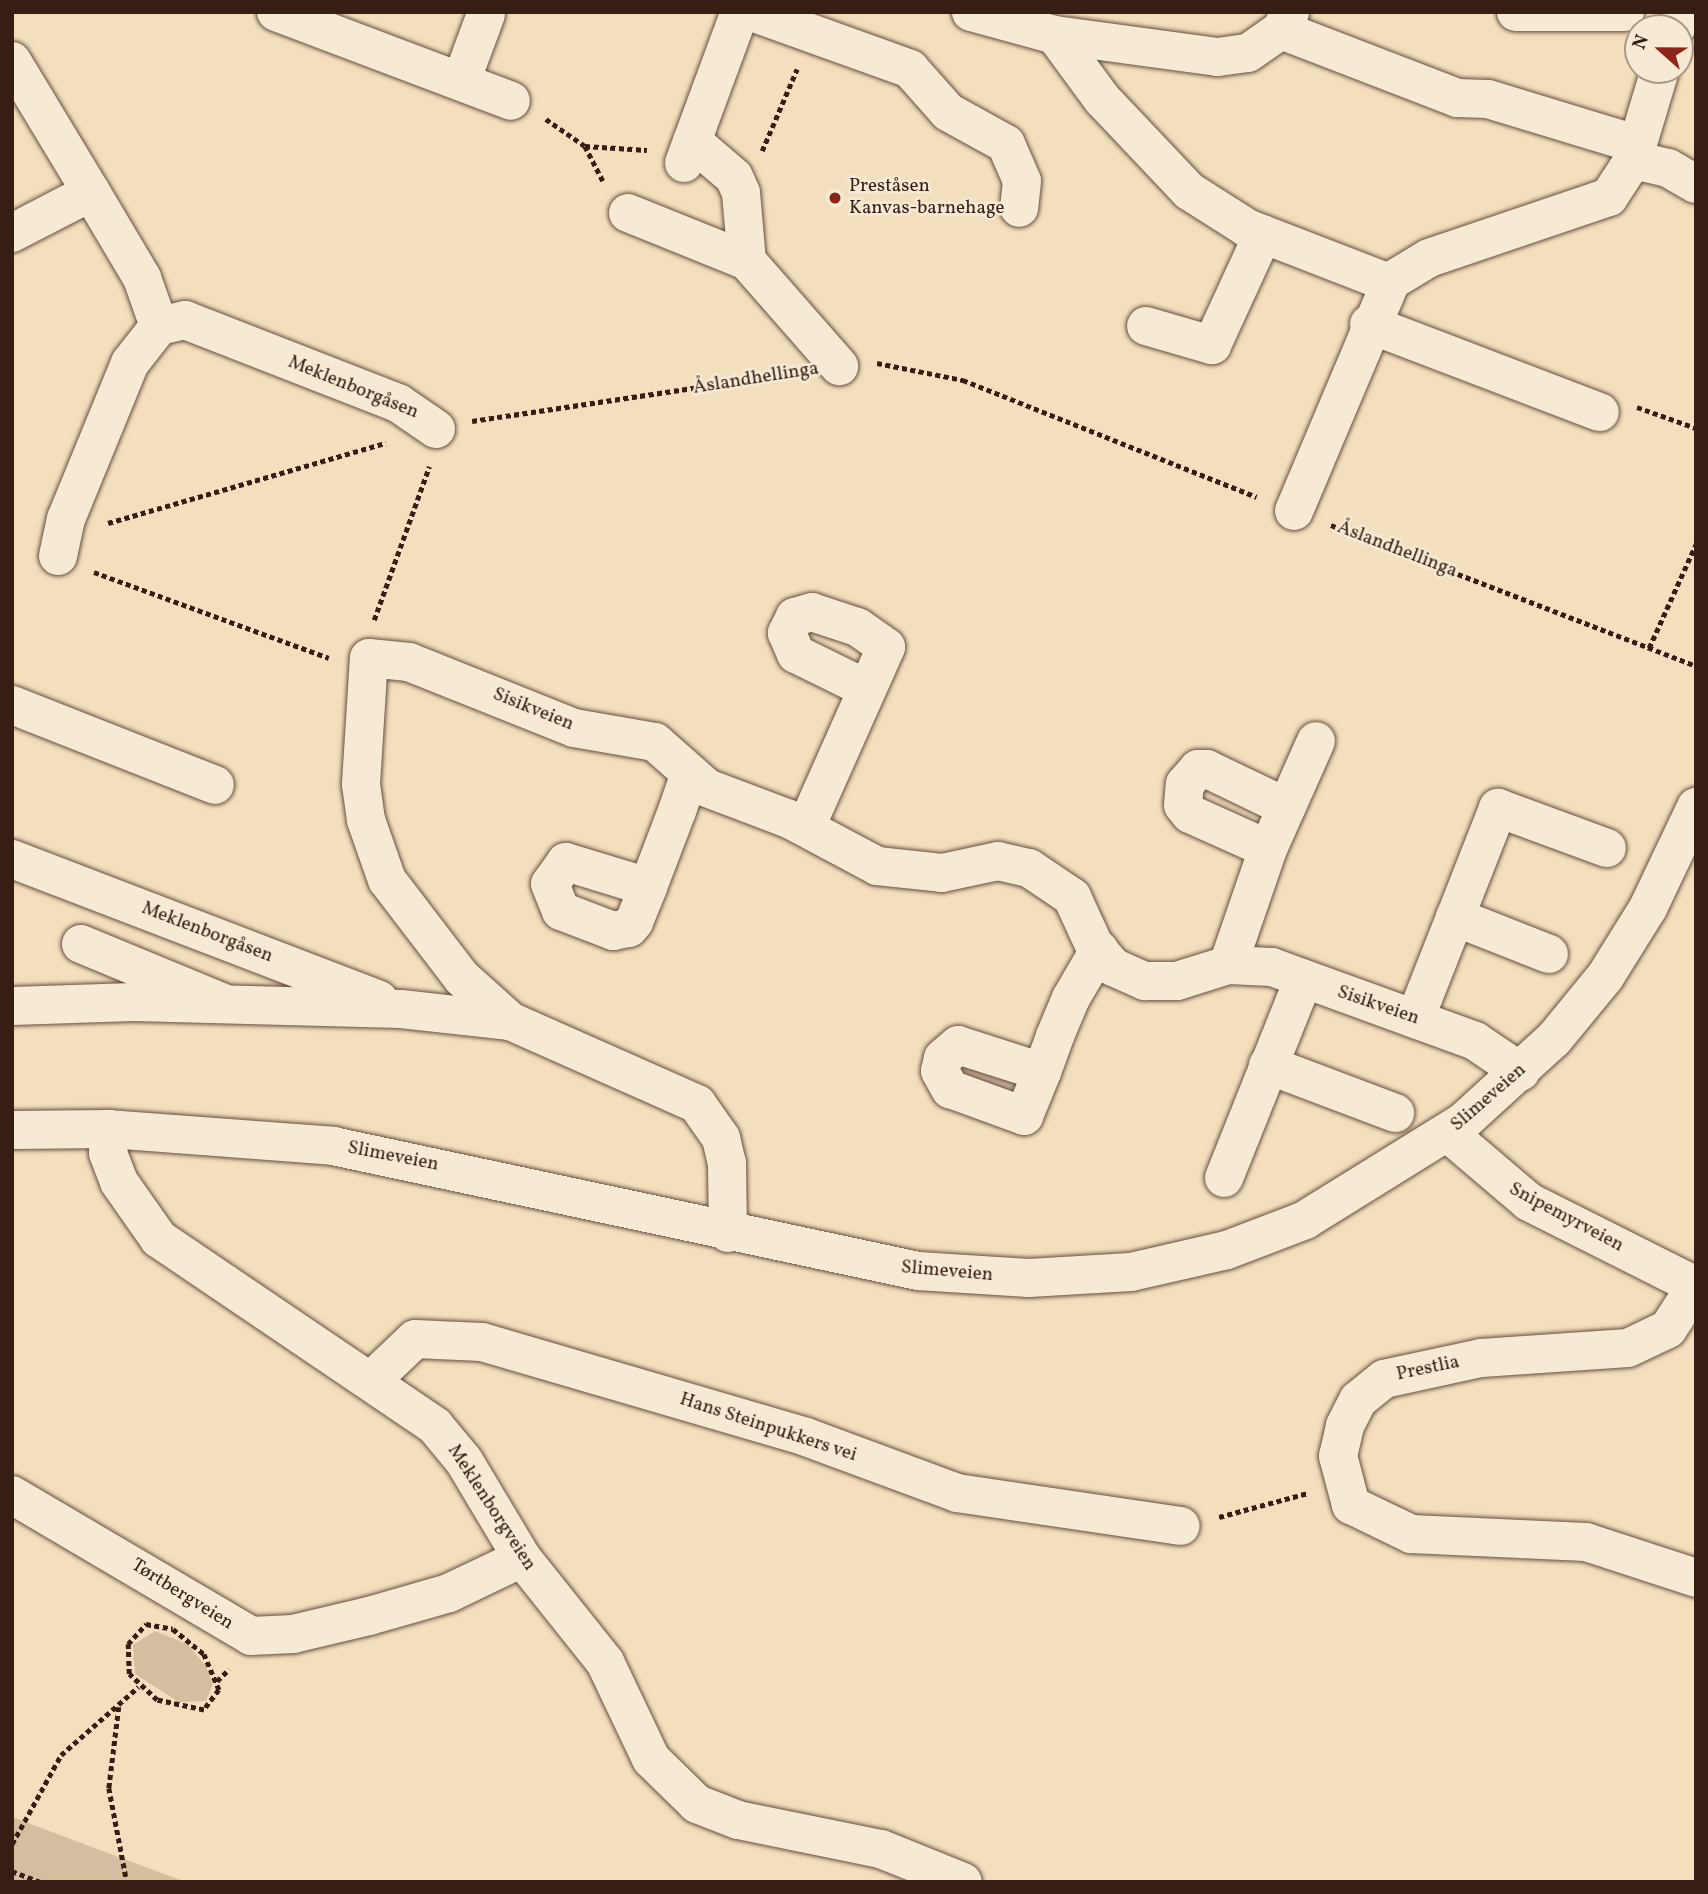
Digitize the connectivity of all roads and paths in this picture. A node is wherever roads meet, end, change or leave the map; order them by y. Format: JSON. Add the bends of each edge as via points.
{"nodes":[{"id":1,"x":276,"y":12,"type":"edge"},
{"id":2,"x":740,"y":12,"type":"edge"},
{"id":3,"x":752,"y":12,"type":"edge"},
{"id":4,"x":971,"y":12,"type":"edge"},
{"id":5,"x":1516,"y":12,"type":"edge"},
{"id":6,"x":1625,"y":12,"type":"edge"},
{"id":7,"x":486,"y":14,"type":"edge"},
{"id":8,"x":1285,"y":21,"type":"edge"},
{"id":9,"x":818,"y":26,"type":"edge"},
{"id":10,"x":1055,"y":35,"type":"junction"},
{"id":11,"x":12,"y":61,"type":"edge"},
{"id":12,"x":462,"y":79,"type":"junction"},
{"id":13,"x":1656,"y":84,"type":"edge"},
{"id":14,"x":511,"y":101,"type":"joint"},
{"id":15,"x":585,"y":146,"type":"junction"},
{"id":16,"x":688,"y":152,"type":"junction"},
{"id":17,"x":1634,"y":152,"type":"junction"},
{"id":18,"x":1696,"y":184,"type":"edge"},
{"id":19,"x":741,"y":193,"type":"junction"},
{"id":20,"x":82,"y":195,"type":"junction"},
{"id":21,"x":1019,"y":208,"type":"dead end"},
{"id":22,"x":628,"y":213,"type":"joint"},
{"id":23,"x":12,"y":233,"type":"edge"},
{"id":24,"x":1263,"y":234,"type":"junction"},
{"id":25,"x":747,"y":261,"type":"junction"},
{"id":26,"x":1389,"y":283,"type":"junction"},
{"id":27,"x":1369,"y":324,"type":"junction"},
{"id":28,"x":159,"y":326,"type":"junction"},
{"id":29,"x":1146,"y":326,"type":"dead end"},
{"id":30,"x":839,"y":366,"type":"junction"},
{"id":31,"x":1600,"y":412,"type":"joint"},
{"id":32,"x":1696,"y":428,"type":"edge"},
{"id":33,"x":436,"y":429,"type":"junction"},
{"id":34,"x":1294,"y":511,"type":"junction"},
{"id":35,"x":1696,"y":544,"type":"edge"},
{"id":36,"x":58,"y":556,"type":"junction"},
{"id":37,"x":1649,"y":648,"type":"junction"},
{"id":38,"x":369,"y":658,"type":"junction"},
{"id":39,"x":1696,"y":666,"type":"edge"},
{"id":40,"x":865,"y":688,"type":"dead end"},
{"id":41,"x":12,"y":705,"type":"edge"},
{"id":42,"x":1316,"y":741,"type":"dead end"},
{"id":43,"x":690,"y":773,"type":"junction"},
{"id":44,"x":215,"y":785,"type":"dead end"},
{"id":45,"x":1286,"y":807,"type":"junction"},
{"id":46,"x":1696,"y":807,"type":"edge"},
{"id":47,"x":806,"y":827,"type":"junction"},
{"id":48,"x":1608,"y":848,"type":"dead end"},
{"id":49,"x":1268,"y":849,"type":"junction"},
{"id":50,"x":12,"y":859,"type":"edge"},
{"id":51,"x":648,"y":887,"type":"dead end"},
{"id":52,"x":1455,"y":917,"type":"junction"},
{"id":53,"x":81,"y":944,"type":"dead end"},
{"id":54,"x":1098,"y":950,"type":"junction"},
{"id":55,"x":1549,"y":954,"type":"dead end"},
{"id":56,"x":1228,"y":965,"type":"junction"},
{"id":57,"x":1303,"y":980,"type":"junction"},
{"id":58,"x":12,"y":1006,"type":"edge"},
{"id":59,"x":232,"y":1007,"type":"junction"},
{"id":60,"x":401,"y":1009,"type":"junction"},
{"id":61,"x":1415,"y":1019,"type":"junction"},
{"id":62,"x":510,"y":1021,"type":"junction"},
{"id":63,"x":1268,"y":1065,"type":"junction"},
{"id":64,"x":1042,"y":1072,"type":"dead end"},
{"id":65,"x":1521,"y":1072,"type":"junction"},
{"id":66,"x":1395,"y":1113,"type":"dead end"},
{"id":67,"x":109,"y":1129,"type":"junction"},
{"id":68,"x":12,"y":1130,"type":"edge"},
{"id":69,"x":1448,"y":1133,"type":"junction"},
{"id":70,"x":1224,"y":1178,"type":"dead end"},
{"id":71,"x":728,"y":1233,"type":"junction"},
{"id":72,"x":1696,"y":1286,"type":"edge"},
{"id":73,"x":372,"y":1380,"type":"junction"},
{"id":74,"x":1342,"y":1483,"type":"junction"},
{"id":75,"x":12,"y":1495,"type":"edge"},
{"id":76,"x":1181,"y":1526,"type":"joint"},
{"id":77,"x":522,"y":1558,"type":"junction"},
{"id":78,"x":1696,"y":1578,"type":"edge"},
{"id":79,"x":138,"y":1687,"type":"junction"},
{"id":80,"x":119,"y":1706,"type":"junction"},
{"id":81,"x":12,"y":1844,"type":"edge"},
{"id":82,"x":12,"y":1871,"type":"edge"},
{"id":83,"x":41,"y":1882,"type":"edge"},
{"id":84,"x":127,"y":1882,"type":"edge"},
{"id":85,"x":963,"y":1882,"type":"edge"}],
"edges":[{"from":1,"to":12,"type":"street"},
{"from":2,"to":16,"type":"street"},
{"from":3,"to":9,"type":"street"},
{"from":4,"to":10,"type":"street"},
{"from":5,"to":6,"type":"street"},
{"from":7,"to":12,"type":"street"},
{"from":8,"to":10,"type":"street","via":[[1248,53],[1218,57]]},
{"from":8,"to":17,"type":"street","via":[[1457,98],[1488,99]]},
{"from":9,"to":19,"type":"path"},
{"from":9,"to":21,"type":"street","via":[[910,69],[948,113],[1006,144],[1022,181]]},
{"from":10,"to":24,"type":"street","via":[[1169,172]]},
{"from":11,"to":20,"type":"street","via":[[52,130]]},
{"from":12,"to":14,"type":"street"},
{"from":13,"to":17,"type":"street"},
{"from":14,"to":15,"type":"path"},
{"from":15,"to":16,"type":"path"},
{"from":15,"to":22,"type":"path"},
{"from":16,"to":19,"type":"street","via":[[734,177]]},
{"from":17,"to":18,"type":"street"},
{"from":17,"to":26,"type":"street","via":[[1609,197],[1585,209],[1430,258]]},
{"from":19,"to":25,"type":"street"},
{"from":20,"to":23,"type":"street"},
{"from":20,"to":28,"type":"street","via":[[142,278]]},
{"from":22,"to":25,"type":"street"},
{"from":24,"to":26,"type":"street"},
{"from":24,"to":29,"type":"street","via":[[1212,345]]},
{"from":25,"to":30,"type":"street","name":"Åslandhellinga"},
{"from":26,"to":27,"type":"street"},
{"from":27,"to":31,"type":"street"},
{"from":27,"to":34,"type":"street"},
{"from":28,"to":33,"type":"street","name":"Meklenborgåsen","via":[[185,320],[398,403]]},
{"from":28,"to":36,"type":"street","via":[[130,363],[66,519]]},
{"from":30,"to":33,"type":"path","name":"Åslandhellinga"},
{"from":30,"to":34,"type":"path","name":"Åslandhellinga","via":[[891,363],[963,380]]},
{"from":31,"to":32,"type":"path","via":[[1629,405]]},
{"from":33,"to":36,"type":"path","name":"Åslandhellinga","via":[[81,530]]},
{"from":33,"to":38,"type":"path","name":"Meklenborgåsen","via":[[424,481],[383,587]]},
{"from":34,"to":37,"type":"path","name":"Åslandhellinga"},
{"from":35,"to":37,"type":"path"},
{"from":36,"to":38,"type":"path","via":[[318,656]]},
{"from":37,"to":39,"type":"path","name":"Åslandhellinga"},
{"from":38,"to":43,"type":"street","name":"Sisikveien","via":[[409,662],[574,728],[654,742]]},
{"from":38,"to":62,"type":"street","name":"Meklenborgåsen","via":[[361,784],[366,820],[387,880],[462,978]]},
{"from":40,"to":47,"type":"street"},
{"from":41,"to":44,"type":"street"},
{"from":42,"to":45,"type":"street"},
{"from":43,"to":47,"type":"street","name":"Sisikveien","via":[[707,788]]},
{"from":43,"to":51,"type":"street"},
{"from":45,"to":49,"type":"street"},
{"from":45,"to":49,"type":"street","via":[[1207,769],[1185,783],[1183,805],[1190,814]]},
{"from":46,"to":65,"type":"street","name":"Slimeveien","via":[[1628,942],[1580,1009]]},
{"from":47,"to":54,"type":"street","name":"Sisikveien","via":[[848,854],[911,873],[998,861],[1029,868],[1072,897]]},
{"from":48,"to":52,"type":"street","via":[[1498,808]]},
{"from":49,"to":56,"type":"street"},
{"from":50,"to":60,"type":"street","name":"Meklenborgåsen"},
{"from":52,"to":55,"type":"street"},
{"from":52,"to":61,"type":"street"},
{"from":53,"to":59,"type":"street"},
{"from":54,"to":56,"type":"street","name":"Sisikveien","via":[[1113,967],[1145,981],[1177,981]]},
{"from":54,"to":64,"type":"street"},
{"from":56,"to":57,"type":"street","name":"Sisikveien","via":[[1248,962]]},
{"from":57,"to":61,"type":"street","name":"Sisikveien"},
{"from":57,"to":63,"type":"street"},
{"from":58,"to":59,"type":"street","name":"Meklenborgåsen","via":[[134,1002]]},
{"from":59,"to":60,"type":"street","name":"Meklenborgåsen"},
{"from":60,"to":62,"type":"street","name":"Meklenborgåsen"},
{"from":61,"to":65,"type":"street","name":"Sisikveien","via":[[1497,1052]]},
{"from":62,"to":71,"type":"street","name":"Meklenborgåsen","via":[[697,1104],[721,1138],[727,1163]]},
{"from":63,"to":66,"type":"street"},
{"from":63,"to":70,"type":"street"},
{"from":65,"to":69,"type":"street","name":"Slimeveien"},
{"from":67,"to":68,"type":"street","name":"Slimeveien"},
{"from":67,"to":71,"type":"street","name":"Slimeveien","via":[[356,1150]]},
{"from":67,"to":73,"type":"street","name":"Meklenborgveien","via":[[108,1153],[118,1182],[159,1239]]},
{"from":69,"to":71,"type":"street","name":"Slimeveien","via":[[1305,1220],[1227,1250],[1131,1272],[975,1277]]},
{"from":69,"to":72,"type":"street","name":"Snipemyrveien","via":[[1529,1202]]},
{"from":72,"to":74,"type":"street","name":"Prestlia","via":[[1668,1329],[1628,1348],[1482,1358],[1384,1378],[1358,1400],[1345,1426]]},
{"from":73,"to":76,"type":"street","name":"Hans Steinpukkers vei","via":[[415,1339],[482,1342],[796,1434],[957,1493]]},
{"from":73,"to":77,"type":"street","name":"Meklenborgveien","via":[[435,1426],[464,1461]]},
{"from":74,"to":76,"type":"path"},
{"from":74,"to":78,"type":"street","via":[[1351,1505],[1411,1534],[1586,1542]]},
{"from":75,"to":77,"type":"street","name":"Tørtbergveien","via":[[251,1636],[293,1634],[449,1593]]},
{"from":77,"to":85,"type":"street","name":"Meklenborgveien","via":[[605,1662],[651,1759],[698,1804],[738,1820],[890,1851]]},
{"from":79,"to":79,"type":"path","via":[[194,1712],[204,1710],[219,1690],[212,1667],[190,1639],[146,1624],[126,1654],[125,1666]]},
{"from":79,"to":80,"type":"path"},
{"from":80,"to":81,"type":"path","via":[[61,1755]]},
{"from":80,"to":84,"type":"path","via":[[110,1788]]},
{"from":82,"to":83,"type":"path"}]}
